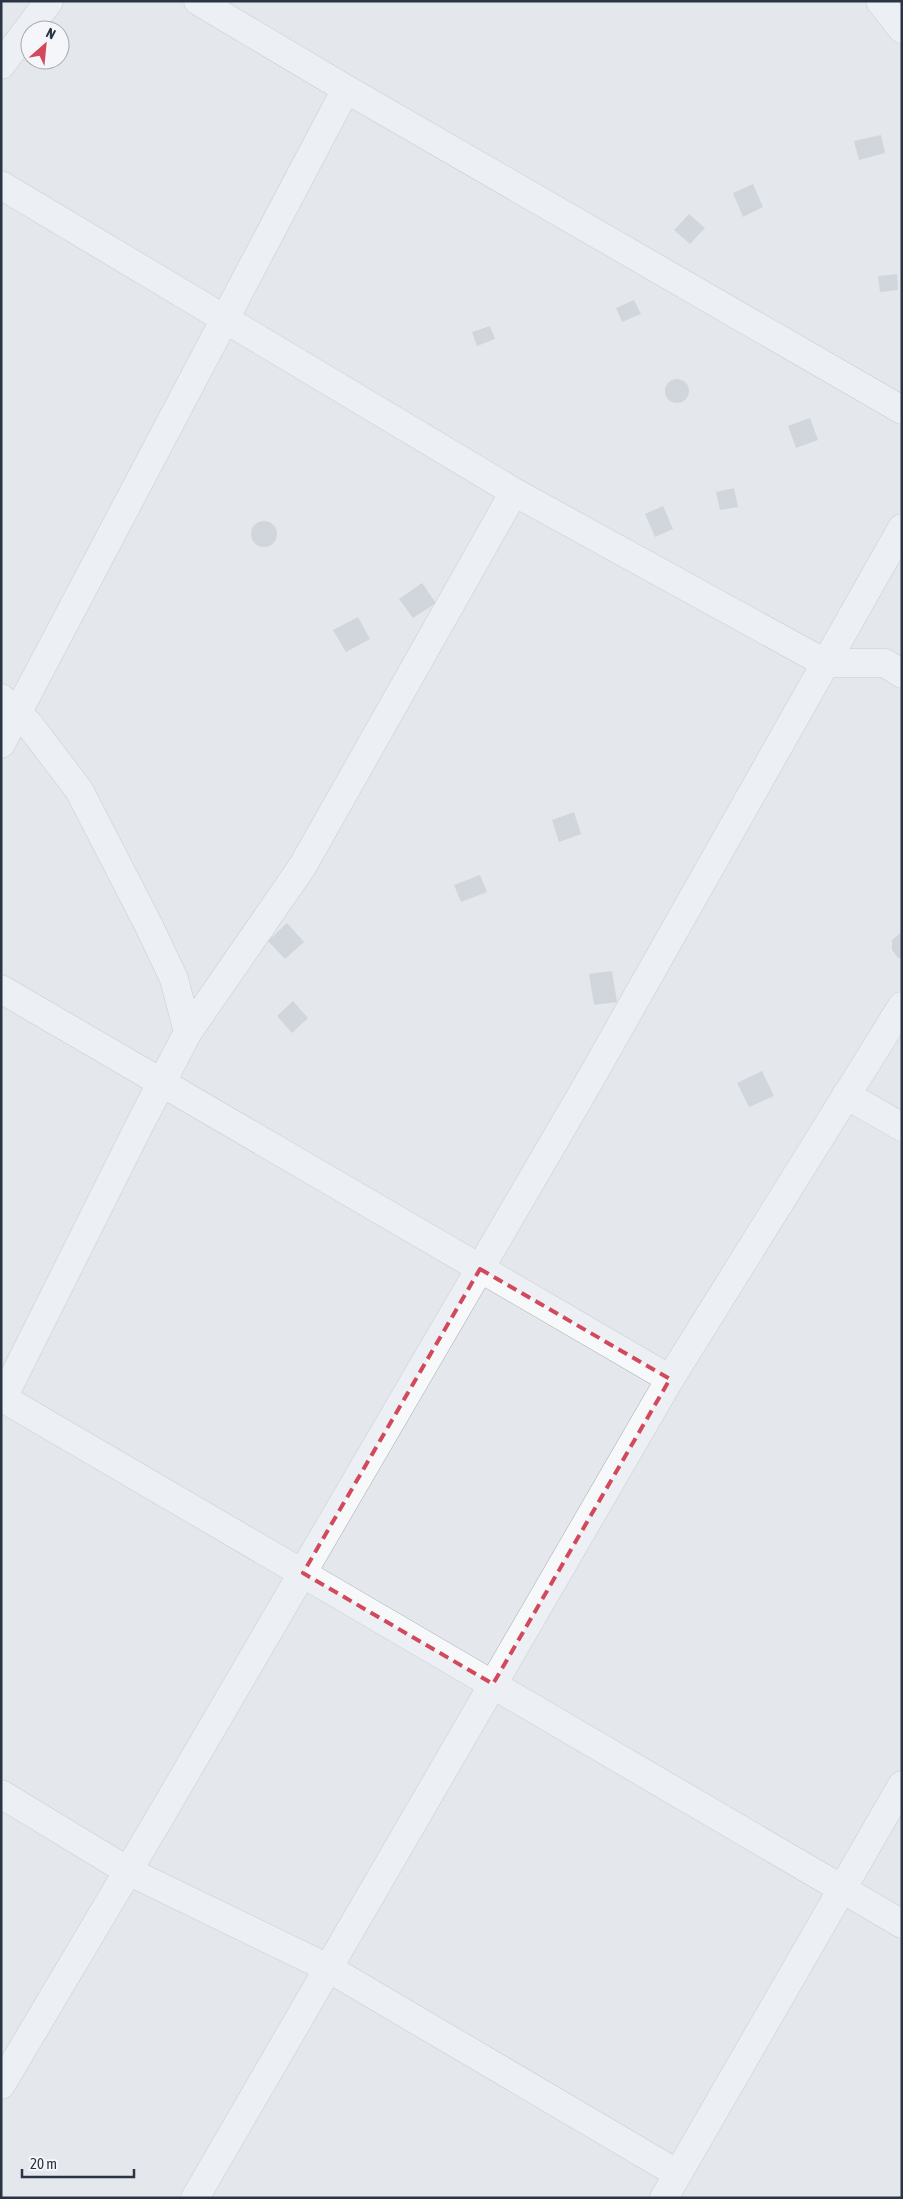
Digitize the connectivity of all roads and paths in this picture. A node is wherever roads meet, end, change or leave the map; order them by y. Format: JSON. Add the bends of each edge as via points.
{"nodes":[{"id":1,"x":49,"y":1,"type":"edge"},
{"id":2,"x":198,"y":1,"type":"edge"},
{"id":3,"x":880,"y":1,"type":"edge"},
{"id":4,"x":902,"y":29,"type":"edge"},
{"id":5,"x":1,"y":65,"type":"edge"},
{"id":6,"x":346,"y":89,"type":"junction"},
{"id":7,"x":1,"y":185,"type":"edge"},
{"id":8,"x":224,"y":320,"type":"junction"},
{"id":9,"x":902,"y":410,"type":"edge"},
{"id":10,"x":514,"y":492,"type":"junction"},
{"id":11,"x":902,"y":528,"type":"edge"},
{"id":12,"x":825,"y":663,"type":"junction"},
{"id":13,"x":902,"y":674,"type":"edge"},
{"id":14,"x":9,"y":705,"type":"edge"},
{"id":15,"x":1,"y":744,"type":"edge"},
{"id":16,"x":1,"y":990,"type":"edge"},
{"id":17,"x":902,"y":1006,"type":"edge"},
{"id":18,"x":188,"y":1032,"type":"junction"},
{"id":19,"x":162,"y":1083,"type":"junction"},
{"id":20,"x":846,"y":1095,"type":"junction"},
{"id":21,"x":902,"y":1127,"type":"edge"},
{"id":22,"x":480,"y":1269,"type":"junction"},
{"id":23,"x":670,"y":1379,"type":"junction"},
{"id":24,"x":2,"y":1398,"type":"edge"},
{"id":25,"x":303,"y":1573,"type":"junction"},
{"id":26,"x":493,"y":1684,"type":"junction"},
{"id":27,"x":902,"y":1784,"type":"edge"},
{"id":28,"x":1,"y":1794,"type":"edge"},
{"id":29,"x":128,"y":1871,"type":"junction"},
{"id":30,"x":842,"y":1889,"type":"junction"},
{"id":31,"x":902,"y":1924,"type":"edge"},
{"id":32,"x":328,"y":1968,"type":"junction"},
{"id":33,"x":1,"y":2085,"type":"edge"},
{"id":34,"x":678,"y":2174,"type":"junction"},
{"id":35,"x":195,"y":2198,"type":"edge"},
{"id":36,"x":664,"y":2198,"type":"edge"}],
"edges":[{"from":1,"to":5,"type":"street"},
{"from":2,"to":6,"type":"street"},
{"from":3,"to":4,"type":"street"},
{"from":6,"to":8,"type":"street"},
{"from":6,"to":9,"type":"street"},
{"from":7,"to":8,"type":"street"},
{"from":8,"to":10,"type":"street"},
{"from":8,"to":14,"type":"street"},
{"from":10,"to":12,"type":"street"},
{"from":10,"to":18,"type":"street","via":[[302,866]]},
{"from":11,"to":12,"type":"street"},
{"from":12,"to":13,"type":"street","via":[[885,664]]},
{"from":12,"to":22,"type":"street"},
{"from":14,"to":15,"type":"street"},
{"from":14,"to":18,"type":"street","via":[[28,723],[79,790],[174,979]]},
{"from":16,"to":19,"type":"street"},
{"from":17,"to":20,"type":"street"},
{"from":18,"to":19,"type":"street"},
{"from":19,"to":22,"type":"street"},
{"from":19,"to":24,"type":"street"},
{"from":20,"to":21,"type":"street"},
{"from":20,"to":23,"type":"street"},
{"from":22,"to":23,"type":"street"},
{"from":22,"to":25,"type":"street"},
{"from":23,"to":26,"type":"street"},
{"from":24,"to":25,"type":"street"},
{"from":25,"to":26,"type":"street"},
{"from":25,"to":29,"type":"street"},
{"from":26,"to":30,"type":"street"},
{"from":26,"to":32,"type":"street"},
{"from":27,"to":30,"type":"street"},
{"from":28,"to":29,"type":"street"},
{"from":29,"to":32,"type":"street"},
{"from":29,"to":33,"type":"street"},
{"from":30,"to":31,"type":"street"},
{"from":30,"to":34,"type":"street"},
{"from":32,"to":34,"type":"street"},
{"from":32,"to":35,"type":"street"},
{"from":34,"to":36,"type":"street"}]}
